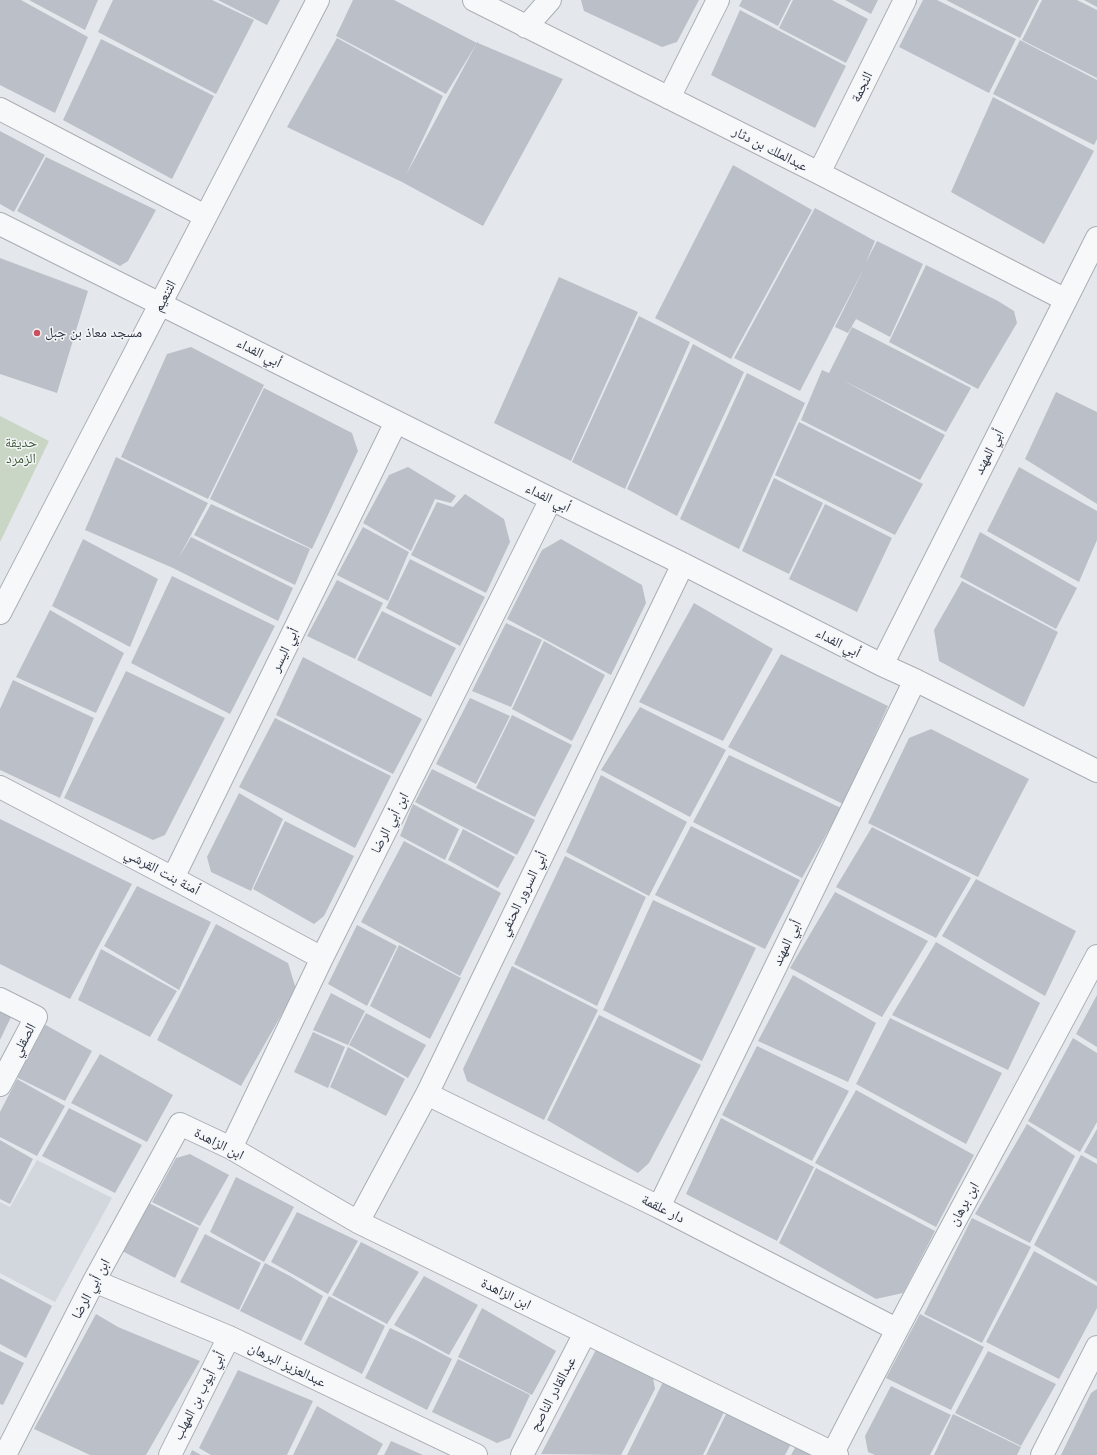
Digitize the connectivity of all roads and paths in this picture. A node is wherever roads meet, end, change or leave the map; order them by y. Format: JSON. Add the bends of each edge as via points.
{"nodes":[{"id":1,"x":318,"y":0,"type":"edge"},
{"id":2,"x":474,"y":0,"type":"edge"},
{"id":3,"x":550,"y":0,"type":"edge"},
{"id":4,"x":718,"y":0,"type":"edge"},
{"id":5,"x":905,"y":0,"type":"edge"},
{"id":6,"x":526,"y":27,"type":"junction"},
{"id":7,"x":669,"y":98,"type":"junction"},
{"id":8,"x":0,"y":109,"type":"edge"},
{"id":9,"x":819,"y":173,"type":"junction"},
{"id":10,"x":205,"y":216,"type":"junction"},
{"id":11,"x":0,"y":224,"type":"edge"},
{"id":12,"x":1097,"y":238,"type":"edge"},
{"id":13,"x":1066,"y":300,"type":"junction"},
{"id":14,"x":161,"y":304,"type":"junction"},
{"id":15,"x":396,"y":422,"type":"junction"},
{"id":16,"x":551,"y":499,"type":"junction"},
{"id":17,"x":683,"y":564,"type":"junction"},
{"id":18,"x":0,"y":613,"type":"edge"},
{"id":19,"x":882,"y":665,"type":"junction"},
{"id":20,"x":915,"y":680,"type":"junction"},
{"id":21,"x":1097,"y":771,"type":"edge"},
{"id":22,"x":0,"y":787,"type":"edge"},
{"id":23,"x":174,"y":878,"type":"junction"},
{"id":24,"x":1097,"y":956,"type":"edge"},
{"id":25,"x":322,"y":958,"type":"junction"},
{"id":26,"x":0,"y":998,"type":"edge"},
{"id":27,"x":0,"y":1085,"type":"edge"},
{"id":28,"x":427,"y":1094,"type":"junction"},
{"id":29,"x":180,"y":1124,"type":"joint"},
{"id":30,"x":231,"y":1148,"type":"junction"},
{"id":31,"x":660,"y":1207,"type":"junction"},
{"id":32,"x":358,"y":1222,"type":"junction"},
{"id":33,"x":94,"y":1281,"type":"junction"},
{"id":34,"x":896,"y":1329,"type":"junction"},
{"id":35,"x":585,"y":1333,"type":"junction"},
{"id":36,"x":229,"y":1337,"type":"junction"},
{"id":37,"x":1097,"y":1349,"type":"edge"},
{"id":38,"x":835,"y":1454,"type":"edge"},
{"id":39,"x":5,"y":1455,"type":"edge"},
{"id":40,"x":170,"y":1455,"type":"edge"},
{"id":41,"x":476,"y":1455,"type":"edge"},
{"id":42,"x":522,"y":1455,"type":"edge"},
{"id":43,"x":1042,"y":1455,"type":"edge"}],
"edges":[{"from":1,"to":10,"type":"street","name":"التنعيم"},
{"from":2,"to":6,"type":"street","name":"عبدالملك بن دثار"},
{"from":3,"to":6,"type":"street"},
{"from":4,"to":7,"type":"street"},
{"from":5,"to":9,"type":"street","name":"النجمة"},
{"from":6,"to":7,"type":"street","name":"عبدالملك بن دثار"},
{"from":7,"to":9,"type":"street","name":"عبدالملك بن دثار"},
{"from":8,"to":10,"type":"street"},
{"from":9,"to":13,"type":"street","name":"عبدالملك بن دثار"},
{"from":10,"to":14,"type":"street","name":"التنعيم"},
{"from":11,"to":14,"type":"street","name":"أبي الفداء"},
{"from":12,"to":13,"type":"street","name":"أبي المهند"},
{"from":13,"to":19,"type":"street","name":"أبي المهند"},
{"from":14,"to":15,"type":"street","name":"أبي الفداء"},
{"from":14,"to":18,"type":"street","name":"التنعيم"},
{"from":15,"to":16,"type":"street","name":"أبي الفداء"},
{"from":15,"to":23,"type":"street","name":"أبي اليسر"},
{"from":16,"to":17,"type":"street","name":"أبي الفداء"},
{"from":16,"to":25,"type":"street","name":"ابن أبي الرضا"},
{"from":17,"to":19,"type":"street","name":"أبي الفداء"},
{"from":17,"to":28,"type":"street","name":"أبي السرور الحنفي"},
{"from":19,"to":20,"type":"street","name":"أبي الفداء"},
{"from":20,"to":21,"type":"street","name":"أبي الفداء"},
{"from":20,"to":31,"type":"street","name":"أبي المهند"},
{"from":22,"to":23,"type":"street","name":"أمنة بنت القرشي"},
{"from":23,"to":25,"type":"street","name":"أمنة بنت القرشي"},
{"from":24,"to":34,"type":"street","name":"ابن برهان"},
{"from":25,"to":30,"type":"street","name":"ابن أبي الرضا"},
{"from":26,"to":27,"type":"street","name":"الصقلي","via":[[36,1017]]},
{"from":28,"to":31,"type":"street","name":"دار علقمة"},
{"from":28,"to":32,"type":"street","name":"أبي السرور الحنفي"},
{"from":29,"to":30,"type":"street","name":"ابن الزاهدة"},
{"from":29,"to":33,"type":"street","name":"ابن أبي الرضا"},
{"from":30,"to":32,"type":"street","name":"ابن الزاهدة"},
{"from":31,"to":34,"type":"street","name":"دار علقمة"},
{"from":32,"to":35,"type":"street","name":"ابن الزاهدة"},
{"from":33,"to":36,"type":"street","name":"عبدالعزيز البرهان"},
{"from":33,"to":39,"type":"street","name":"ابن أبي الرضا"},
{"from":34,"to":38,"type":"street","name":"ابن برهان"},
{"from":35,"to":38,"type":"street","name":"ابن الزاهدة"},
{"from":35,"to":42,"type":"street","name":"عبدالقادر الناصح"},
{"from":36,"to":40,"type":"street","name":"أبي أيوب بن المهلب"},
{"from":36,"to":41,"type":"street","name":"عبدالعزيز البرهان"},
{"from":37,"to":43,"type":"street"}]}
